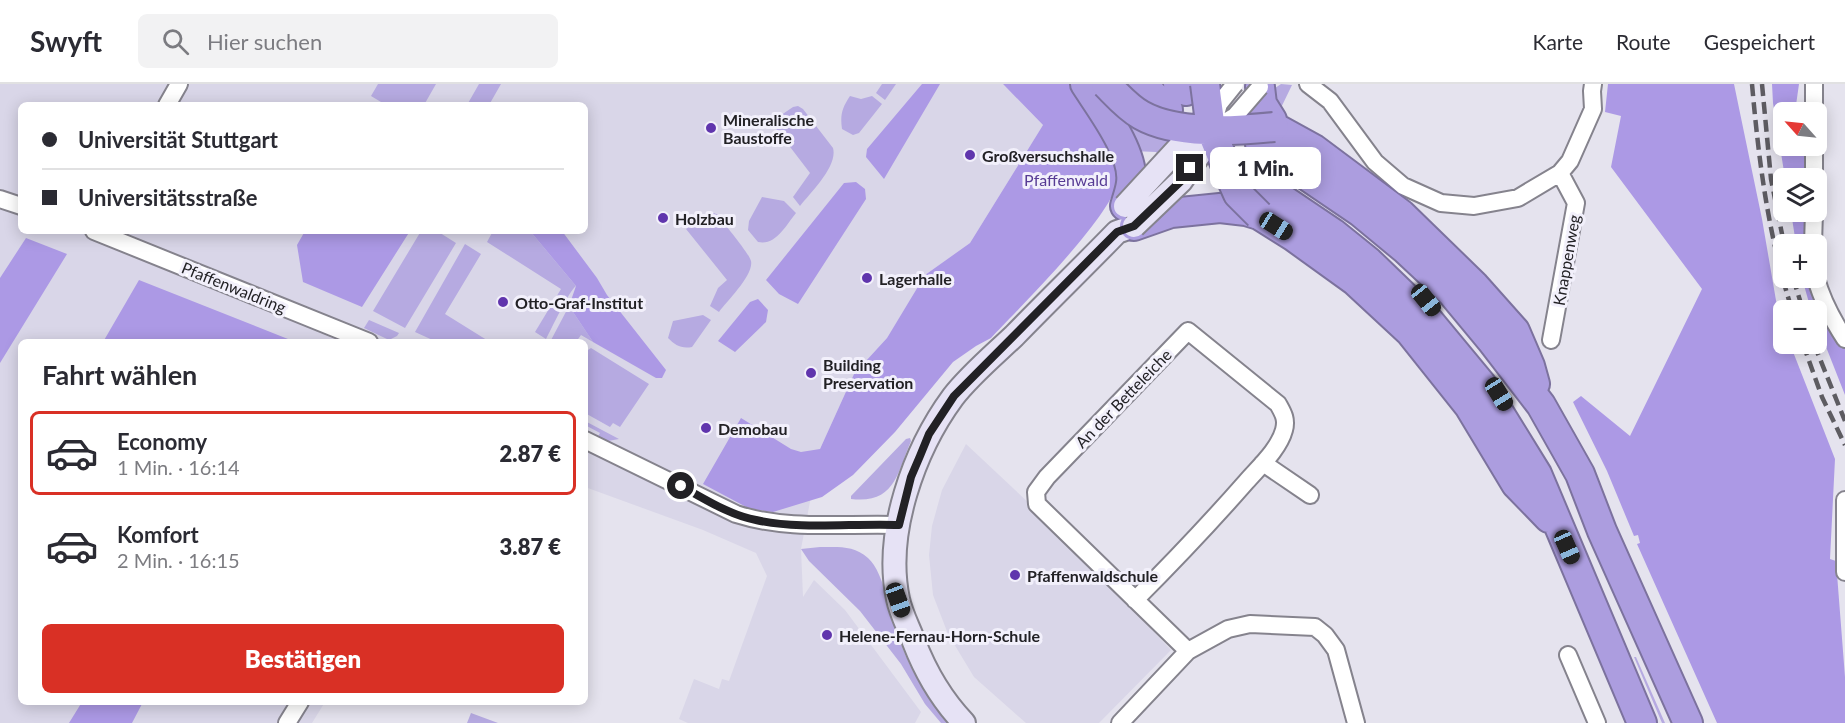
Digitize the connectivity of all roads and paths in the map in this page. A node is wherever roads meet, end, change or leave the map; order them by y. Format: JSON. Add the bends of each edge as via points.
{"nodes":[{"id":1,"x":179,"y":84,"type":"edge"},
{"id":2,"x":1085,"y":84,"type":"edge"},
{"id":3,"x":1106,"y":84,"type":"edge"},
{"id":4,"x":1142,"y":84,"type":"edge"},
{"id":5,"x":1308,"y":84,"type":"edge"},
{"id":6,"x":1324,"y":84,"type":"edge"},
{"id":7,"x":1593,"y":84,"type":"edge"},
{"id":8,"x":1814,"y":84,"type":"edge"},
{"id":9,"x":1252,"y":85,"type":"edge"},
{"id":10,"x":1184,"y":92,"type":"edge"},
{"id":11,"x":1330,"y":101,"type":"junction"},
{"id":12,"x":169,"y":102,"type":"edge"},
{"id":13,"x":1814,"y":102,"type":"edge"},
{"id":14,"x":1211,"y":130,"type":"junction"},
{"id":15,"x":1267,"y":136,"type":"junction"},
{"id":16,"x":1244,"y":173,"type":"dead end"},
{"id":17,"x":1560,"y":173,"type":"junction"},
{"id":18,"x":0,"y":199,"type":"edge"},
{"id":19,"x":18,"y":205,"type":"edge"},
{"id":20,"x":1259,"y":215,"type":"junction"},
{"id":21,"x":1126,"y":222,"type":"junction"},
{"id":22,"x":1333,"y":233,"type":"junction"},
{"id":23,"x":103,"y":234,"type":"edge"},
{"id":24,"x":1819,"y":288,"type":"edge"},
{"id":25,"x":362,"y":339,"type":"edge"},
{"id":26,"x":1845,"y":339,"type":"edge"},
{"id":27,"x":1551,"y":340,"type":"dead end"},
{"id":28,"x":1541,"y":405,"type":"junction"},
{"id":29,"x":588,"y":441,"type":"edge"},
{"id":30,"x":1263,"y":463,"type":"junction"},
{"id":31,"x":1310,"y":495,"type":"dead end"},
{"id":32,"x":1845,"y":500,"type":"edge"},
{"id":33,"x":899,"y":525,"type":"junction"},
{"id":34,"x":1558,"y":528,"type":"junction"},
{"id":35,"x":1845,"y":572,"type":"edge"},
{"id":36,"x":1135,"y":600,"type":"junction"},
{"id":37,"x":1188,"y":651,"type":"junction"},
{"id":38,"x":1568,"y":655,"type":"dead end"},
{"id":39,"x":298,"y":705,"type":"edge"},
{"id":40,"x":287,"y":723,"type":"edge"},
{"id":41,"x":964,"y":723,"type":"edge"},
{"id":42,"x":1120,"y":723,"type":"edge"},
{"id":43,"x":1356,"y":723,"type":"edge"},
{"id":44,"x":1597,"y":723,"type":"edge"},
{"id":45,"x":1642,"y":723,"type":"edge"},
{"id":46,"x":1654,"y":723,"type":"edge"},
{"id":47,"x":1688,"y":723,"type":"edge"}],
"edges":[{"from":1,"to":12,"type":"street"},
{"from":2,"to":21,"type":"highway","via":[[1127,157],[1131,183]]},
{"from":3,"to":14,"type":"highway","bridge":true,"via":[[1149,119]]},
{"from":4,"to":10,"type":"highway"},
{"from":5,"to":11,"type":"street"},
{"from":6,"to":11,"type":"street"},
{"from":7,"to":17,"type":"street","via":[[1593,109]]},
{"from":8,"to":13,"type":"street"},
{"from":9,"to":14,"type":"street","bridge":true,"via":[[1235,116]]},
{"from":9,"to":14,"type":"street","bridge":true,"via":[[1220,104]]},
{"from":9,"to":15,"type":"highway","via":[[1272,120]]},
{"from":10,"to":14,"type":"highway","bridge":true},
{"from":11,"to":17,"type":"street","via":[[1375,162],[1403,186],[1441,203],[1474,206],[1518,198]]},
{"from":14,"to":15,"type":"highway","bridge":true},
{"from":14,"to":20,"type":"highway","bridge":true,"via":[[1239,194]]},
{"from":14,"to":21,"type":"street","bridge":true,"via":[[1181,181]]},
{"from":15,"to":28,"type":"highway","via":[[1452,293]]},
{"from":15,"to":28,"type":"highway","via":[[1314,149],[1401,214],[1474,285],[1515,331]]},
{"from":16,"to":22,"type":"highway"},
{"from":17,"to":27,"type":"street","name":"Knappenweg","via":[[1576,203]]},
{"from":18,"to":19,"type":"street"},
{"from":20,"to":21,"type":"highway","bridge":true,"via":[[1203,209]]},
{"from":20,"to":34,"type":"highway","via":[[1355,281],[1410,332],[1469,406],[1516,484]]},
{"from":21,"to":33,"type":"street","via":[[954,396],[929,434],[911,477]]},
{"from":22,"to":34,"type":"highway","via":[[1425,315],[1482,385],[1537,474]]},
{"from":22,"to":46,"type":"highway","via":[[1359,243],[1426,300],[1489,377],[1530,443],[1564,514]]},
{"from":23,"to":25,"type":"street","name":"Pfaffenwaldring"},
{"from":24,"to":26,"type":"street"},
{"from":28,"to":47,"type":"highway","via":[[1580,474]]},
{"from":29,"to":33,"type":"street","via":[[755,520],[790,525]]},
{"from":30,"to":31,"type":"street"},
{"from":30,"to":36,"type":"street","name":"An der Betteleiche","via":[[1200,535]]},
{"from":30,"to":36,"type":"street","name":"An der Betteleiche","via":[[1282,438],[1285,415],[1260,388],[1188,332],[1036,492],[1037,504]]},
{"from":32,"to":35,"type":"street"},
{"from":33,"to":41,"type":"street","via":[[895,560],[898,600],[934,687]]},
{"from":34,"to":45,"type":"highway"},
{"from":36,"to":37,"type":"street","name":"An der Betteleiche"},
{"from":37,"to":42,"type":"street"},
{"from":37,"to":43,"type":"street","via":[[1228,629],[1250,624],[1315,627],[1336,650]]},
{"from":38,"to":44,"type":"street"},
{"from":39,"to":40,"type":"street"}]}
